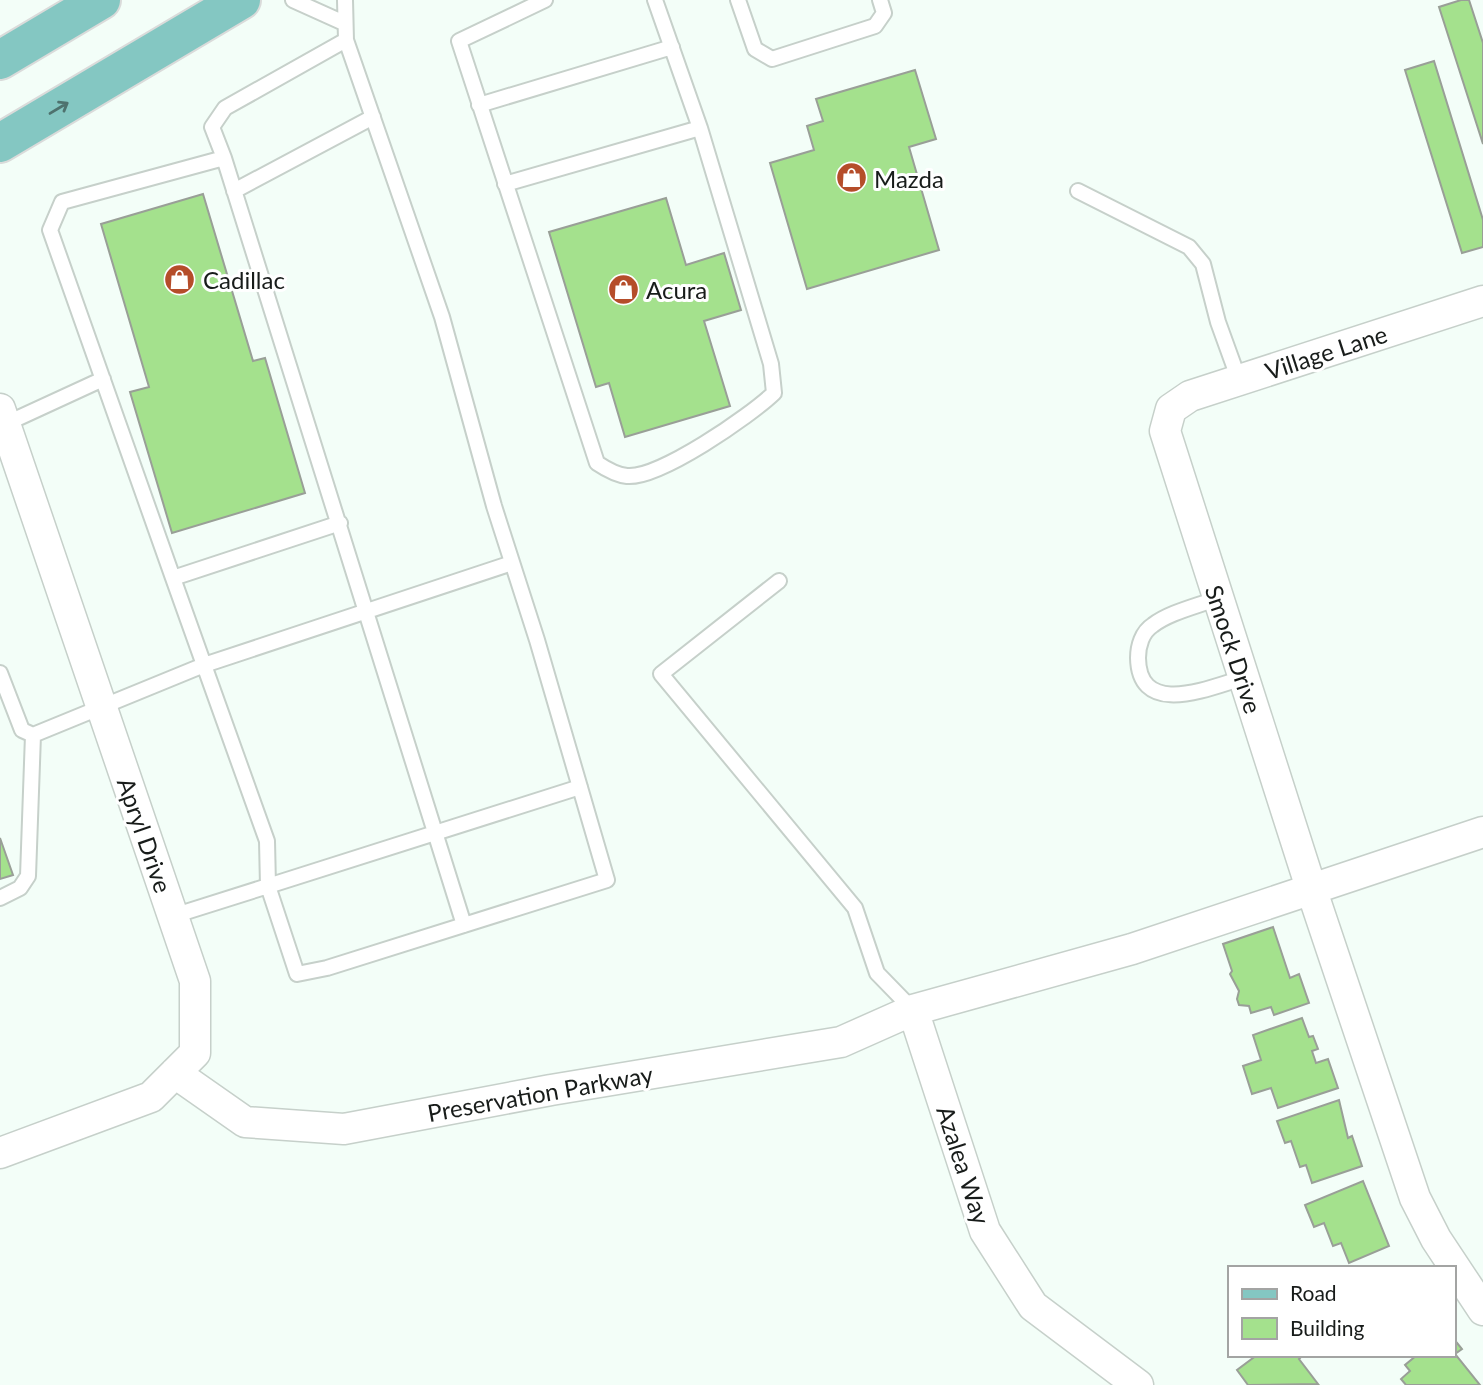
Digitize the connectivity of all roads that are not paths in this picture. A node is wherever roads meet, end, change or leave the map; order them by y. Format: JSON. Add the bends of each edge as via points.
{"nodes":[{"id":1,"x":101,"y":0,"type":"edge"},
{"id":2,"x":241,"y":0,"type":"edge"},
{"id":3,"x":293,"y":0,"type":"edge"},
{"id":4,"x":345,"y":0,"type":"edge"},
{"id":5,"x":545,"y":0,"type":"edge"},
{"id":6,"x":655,"y":0,"type":"edge"},
{"id":7,"x":738,"y":0,"type":"edge"},
{"id":8,"x":880,"y":0,"type":"edge"},
{"id":9,"x":344,"y":23,"type":"junction"},
{"id":10,"x":346,"y":40,"type":"junction"},
{"id":11,"x":671,"y":47,"type":"junction"},
{"id":12,"x":0,"y":60,"type":"edge"},
{"id":13,"x":479,"y":106,"type":"junction"},
{"id":14,"x":373,"y":117,"type":"junction"},
{"id":15,"x":700,"y":128,"type":"junction"},
{"id":16,"x":0,"y":143,"type":"edge"},
{"id":17,"x":224,"y":158,"type":"junction"},
{"id":18,"x":505,"y":184,"type":"junction"},
{"id":19,"x":234,"y":191,"type":"junction"},
{"id":20,"x":1078,"y":191,"type":"dead end"},
{"id":21,"x":1483,"y":301,"type":"edge"},
{"id":22,"x":103,"y":379,"type":"junction"},
{"id":23,"x":1239,"y":380,"type":"junction"},
{"id":24,"x":1171,"y":410,"type":"joint"},
{"id":25,"x":2,"y":420,"type":"edge"},
{"id":26,"x":340,"y":523,"type":"junction"},
{"id":27,"x":512,"y":562,"type":"junction"},
{"id":28,"x":173,"y":579,"type":"junction"},
{"id":29,"x":779,"y":581,"type":"dead end"},
{"id":30,"x":1218,"y":598,"type":"junction"},
{"id":31,"x":367,"y":609,"type":"junction"},
{"id":32,"x":204,"y":665,"type":"junction"},
{"id":33,"x":0,"y":673,"type":"edge"},
{"id":34,"x":1243,"y":678,"type":"junction"},
{"id":35,"x":102,"y":706,"type":"junction"},
{"id":36,"x":33,"y":735,"type":"junction"},
{"id":37,"x":580,"y":786,"type":"junction"},
{"id":38,"x":435,"y":831,"type":"junction"},
{"id":39,"x":1483,"y":832,"type":"edge"},
{"id":40,"x":268,"y":886,"type":"junction"},
{"id":41,"x":1311,"y":888,"type":"junction"},
{"id":42,"x":0,"y":898,"type":"edge"},
{"id":43,"x":173,"y":916,"type":"junction"},
{"id":44,"x":464,"y":925,"type":"junction"},
{"id":45,"x":913,"y":1010,"type":"junction"},
{"id":46,"x":175,"y":1073,"type":"junction"},
{"id":47,"x":0,"y":1153,"type":"edge"},
{"id":48,"x":1454,"y":1266,"type":"edge"},
{"id":49,"x":1455,"y":1268,"type":"edge"},
{"id":50,"x":1482,"y":1308,"type":"edge"},
{"id":51,"x":1138,"y":1385,"type":"edge"}],
"edges":[{"from":1,"to":12,"type":"main road"},
{"from":16,"to":2,"type":"main road","one_way":true},
{"from":3,"to":9,"type":"lane"},
{"from":4,"to":9,"type":"lane"},
{"from":5,"to":13,"type":"lane","via":[[458,41]]},
{"from":6,"to":11,"type":"lane"},
{"from":7,"to":8,"type":"lane","via":[[755,49],[772,59],[875,26],[884,13]]},
{"from":9,"to":10,"type":"lane"},
{"from":10,"to":14,"type":"lane"},
{"from":10,"to":17,"type":"lane","via":[[225,108],[212,127]]},
{"from":11,"to":13,"type":"lane"},
{"from":11,"to":15,"type":"lane"},
{"from":13,"to":18,"type":"lane"},
{"from":14,"to":19,"type":"lane"},
{"from":14,"to":27,"type":"lane","via":[[442,317]]},
{"from":15,"to":18,"type":"lane"},
{"from":15,"to":18,"type":"lane","via":[[771,364],[774,393],[696,447],[648,473],[628,476],[597,463]]},
{"from":17,"to":19,"type":"lane"},
{"from":17,"to":22,"type":"lane","via":[[62,202],[50,230]]},
{"from":19,"to":26,"type":"lane"},
{"from":20,"to":23,"type":"lane","via":[[1189,247],[1196,255],[1203,264]]},
{"from":21,"to":23,"type":"street","name":"Village Lane"},
{"from":22,"to":25,"type":"lane"},
{"from":22,"to":28,"type":"lane"},
{"from":23,"to":24,"type":"street","name":"Village Lane","via":[[1190,396]]},
{"from":24,"to":30,"type":"street","name":"Smock Drive","via":[[1165,431]]},
{"from":25,"to":35,"type":"street","name":"Apryl Drive"},
{"from":26,"to":28,"type":"lane"},
{"from":26,"to":31,"type":"lane"},
{"from":27,"to":31,"type":"lane"},
{"from":27,"to":37,"type":"lane"},
{"from":28,"to":32,"type":"lane"},
{"from":29,"to":45,"type":"lane","via":[[662,674],[855,908],[877,972]]},
{"from":30,"to":34,"type":"street","name":"Smock Drive"},
{"from":30,"to":34,"type":"lane","via":[[1153,625],[1143,635],[1138,662],[1144,681],[1158,693],[1182,696]]},
{"from":31,"to":32,"type":"lane"},
{"from":31,"to":38,"type":"lane"},
{"from":32,"to":35,"type":"lane"},
{"from":32,"to":40,"type":"lane","via":[[267,841]]},
{"from":33,"to":36,"type":"lane","via":[[22,730]]},
{"from":34,"to":41,"type":"street","name":"Smock Drive"},
{"from":35,"to":36,"type":"lane"},
{"from":35,"to":43,"type":"street","name":"Apryl Drive"},
{"from":36,"to":42,"type":"lane","via":[[28,876],[20,888]]},
{"from":37,"to":38,"type":"lane"},
{"from":37,"to":44,"type":"lane","via":[[607,880]]},
{"from":38,"to":40,"type":"lane"},
{"from":38,"to":44,"type":"lane"},
{"from":39,"to":41,"type":"street"},
{"from":40,"to":43,"type":"lane"},
{"from":40,"to":44,"type":"lane","via":[[297,974]]},
{"from":41,"to":45,"type":"street","name":"Preservation Parkway","via":[[1132,949]]},
{"from":41,"to":48,"type":"street","name":"Smock Drive","via":[[1415,1198]]},
{"from":43,"to":46,"type":"street","name":"Apryl Drive","via":[[195,981],[195,1052]]},
{"from":45,"to":46,"type":"street","name":"Preservation Parkway","via":[[841,1042],[344,1129],[245,1122]]},
{"from":45,"to":51,"type":"street","name":"Azalea Way","via":[[985,1231],[1033,1306]]},
{"from":46,"to":47,"type":"street","name":"Apryl Drive","via":[[151,1097]]},
{"from":49,"to":50,"type":"street","name":"Smock Drive"}]}
